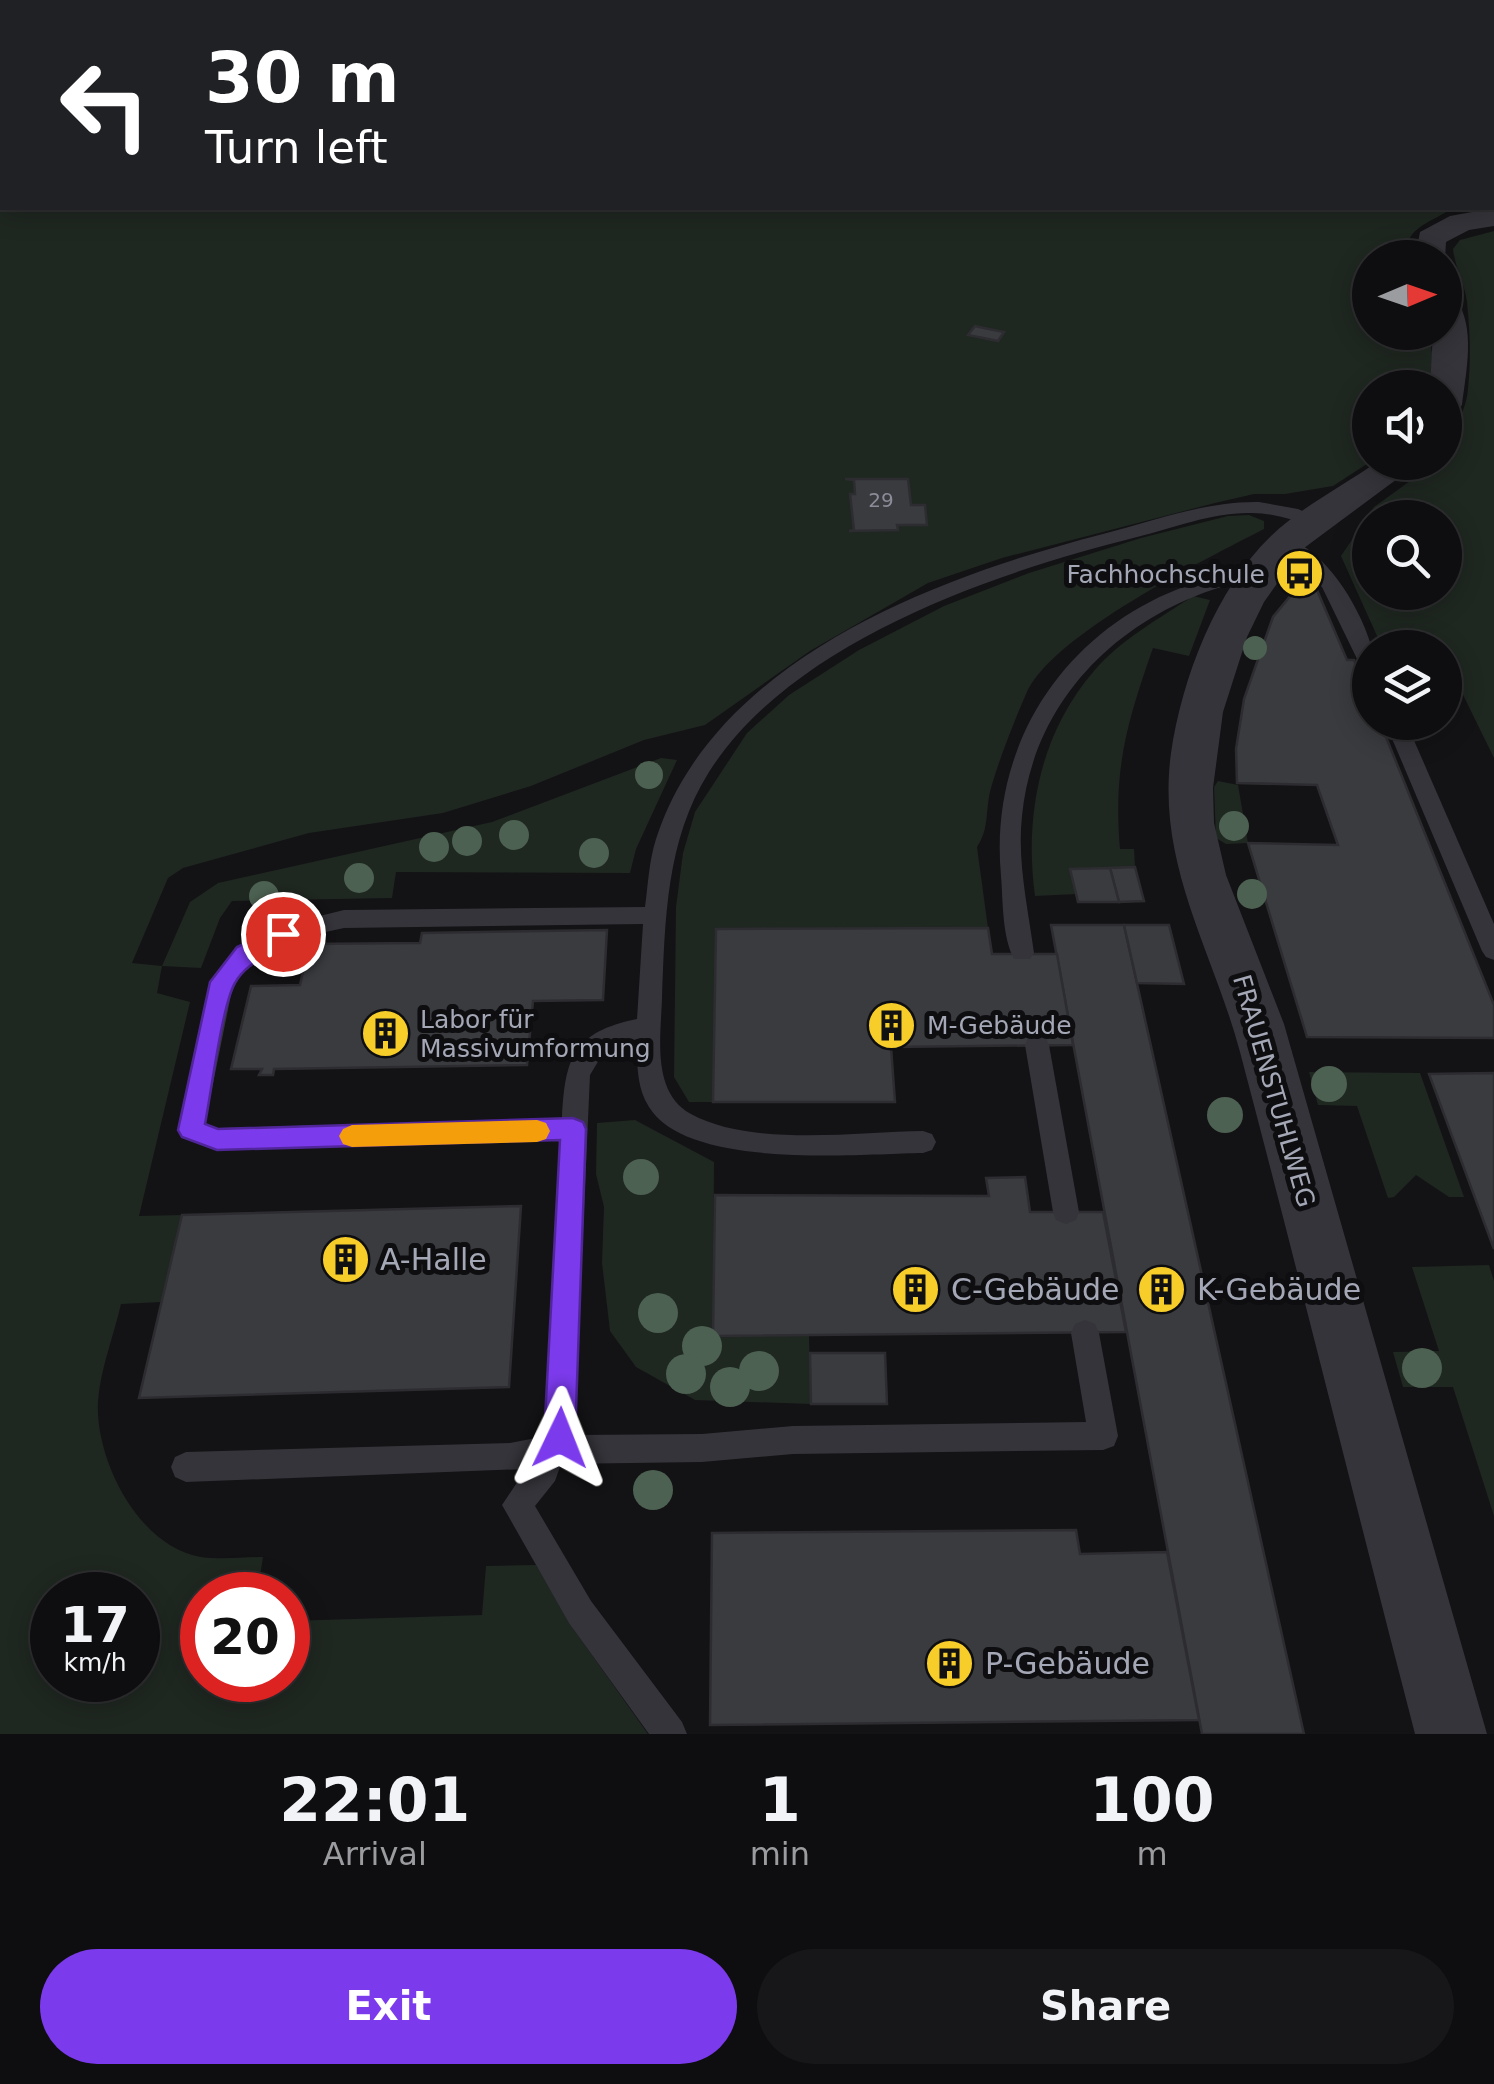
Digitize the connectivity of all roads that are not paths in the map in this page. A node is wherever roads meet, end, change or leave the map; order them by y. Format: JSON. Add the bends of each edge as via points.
{"nodes":[{"id":1,"x":1494,"y":217,"type":"edge"},
{"id":2,"x":1431,"y":240,"type":"edge"},
{"id":3,"x":1377,"y":480,"type":"edge"},
{"id":4,"x":1287,"y":546,"type":"junction"},
{"id":5,"x":1354,"y":630,"type":"edge"},
{"id":6,"x":1403,"y":740,"type":"edge"},
{"id":7,"x":657,"y":915,"type":"junction"},
{"id":8,"x":1494,"y":951,"type":"edge"},
{"id":9,"x":1022,"y":953,"type":"dead end"},
{"id":10,"x":650,"y":1026,"type":"junction"},
{"id":11,"x":1037,"y":1045,"type":"dead end"},
{"id":12,"x":573,"y":1129,"type":"junction"},
{"id":13,"x":923,"y":1142,"type":"dead end"},
{"id":14,"x":1066,"y":1212,"type":"dead end"},
{"id":15,"x":1085,"y":1333,"type":"dead end"},
{"id":16,"x":550,"y":1450,"type":"junction"},
{"id":17,"x":186,"y":1467,"type":"dead end"},
{"id":18,"x":670,"y":1734,"type":"edge"},
{"id":19,"x":1451,"y":1734,"type":"edge"}],
"edges":[{"from":1,"to":2,"type":"street","via":[[1442,229]]},
{"from":3,"to":4,"type":"street","name":"FRAUENSTUHLWEG"},
{"from":4,"to":5,"type":"lane","via":[[1332,582]]},
{"from":4,"to":7,"type":"lane","via":[[1287,510],[1224,510],[1008,566],[864,631],[774,690],[725,734],[681,804],[664,850]]},
{"from":4,"to":9,"type":"lane","via":[[1141,617],[1091,651],[1056,688],[1029,748],[1011,817]]},
{"from":4,"to":19,"type":"street","name":"FRAUENSTUHLWEG","via":[[1239,609],[1194,736],[1195,848],[1258,1024]]},
{"from":6,"to":8,"type":"lane"},
{"from":7,"to":10,"type":"lane"},
{"from":7,"to":12,"type":"lane","via":[[344,918],[283,934],[246,954],[222,982],[191,1130],[217,1140]]},
{"from":10,"to":12,"type":"lane","via":[[586,1050]]},
{"from":10,"to":13,"type":"lane","via":[[654,1094],[683,1122],[705,1132],[752,1141]]},
{"from":11,"to":14,"type":"lane"},
{"from":12,"to":16,"type":"lane","via":[[560,1438]]},
{"from":15,"to":16,"type":"lane","via":[[1102,1436]]},
{"from":16,"to":17,"type":"lane","via":[[510,1458]]},
{"from":16,"to":18,"type":"lane","via":[[544,1472],[518,1505],[580,1612]]}]}
